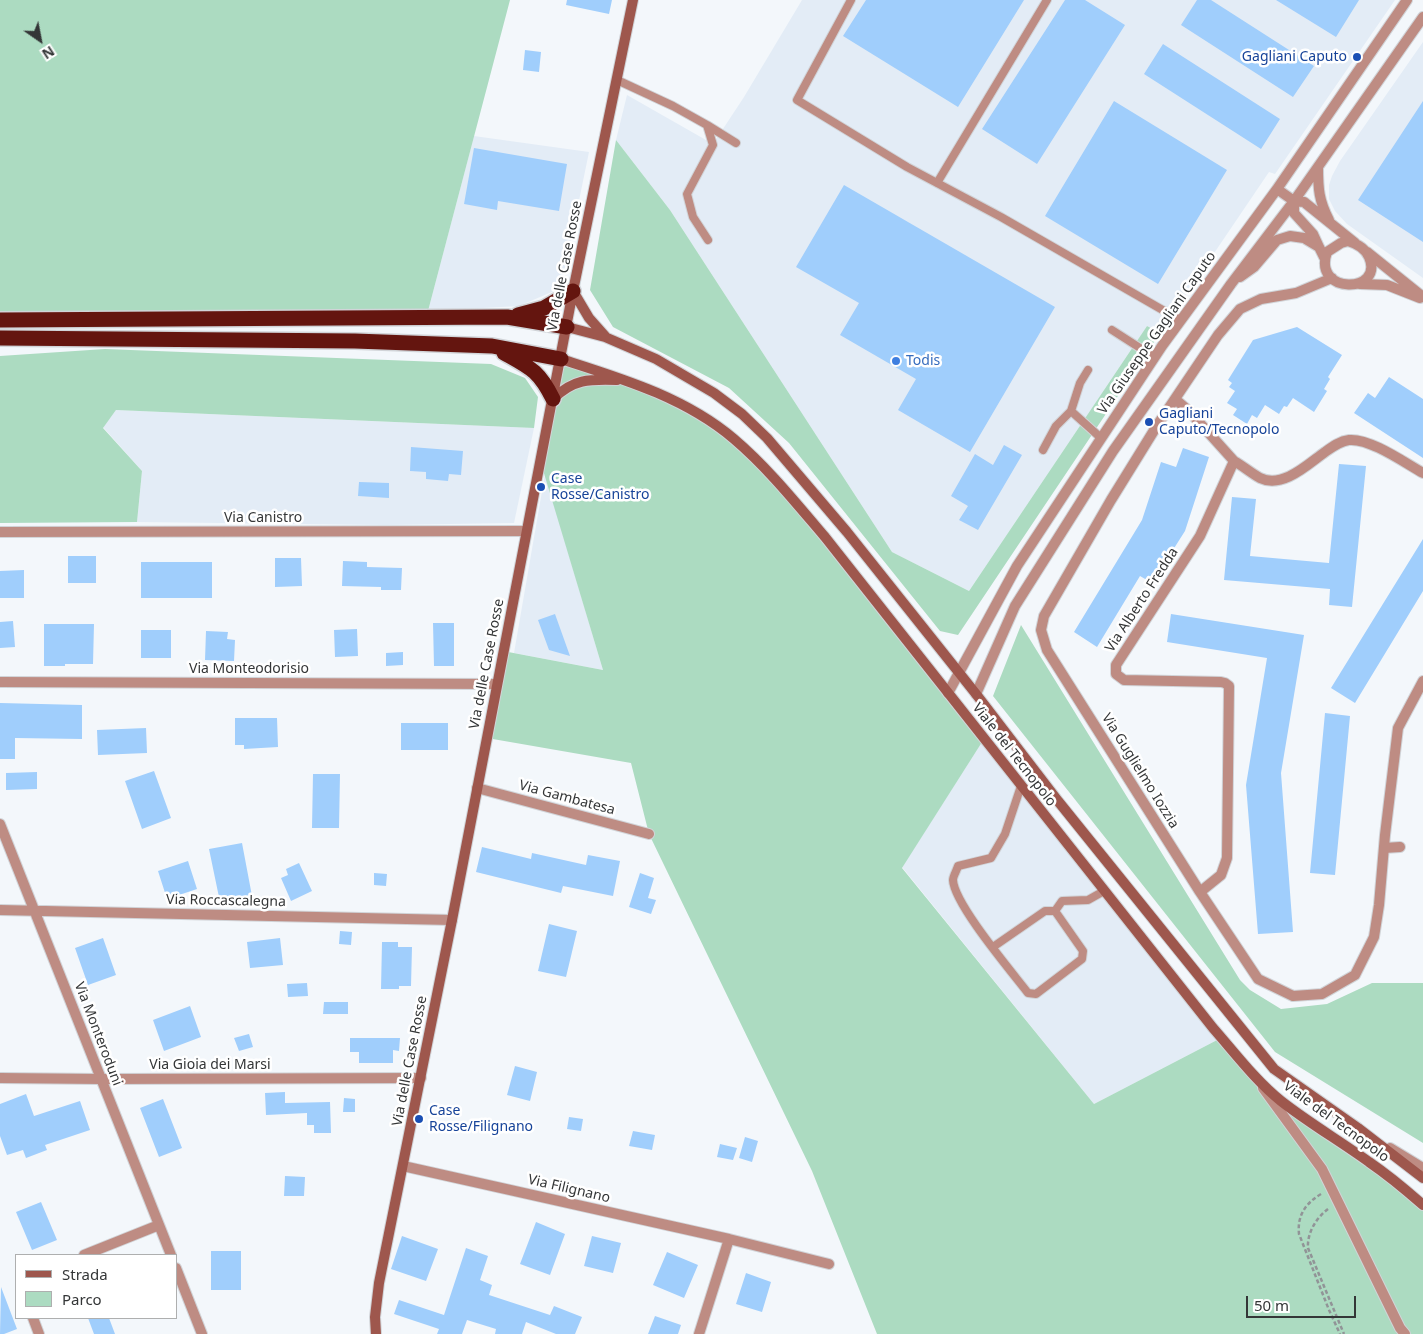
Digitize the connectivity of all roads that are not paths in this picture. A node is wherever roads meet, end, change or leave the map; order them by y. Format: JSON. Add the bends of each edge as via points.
{"nodes":[{"id":1,"x":633,"y":0,"type":"edge"},
{"id":2,"x":851,"y":0,"type":"edge"},
{"id":3,"x":1047,"y":0,"type":"edge"},
{"id":4,"x":1407,"y":0,"type":"edge"},
{"id":5,"x":1423,"y":17,"type":"edge"},
{"id":6,"x":617,"y":80,"type":"junction"},
{"id":7,"x":707,"y":125,"type":"junction"},
{"id":8,"x":736,"y":143,"type":"dead end"},
{"id":9,"x":1318,"y":168,"type":"junction"},
{"id":10,"x":937,"y":183,"type":"junction"},
{"id":11,"x":1277,"y":189,"type":"junction"},
{"id":12,"x":1294,"y":201,"type":"junction"},
{"id":13,"x":1330,"y":223,"type":"junction"},
{"id":14,"x":708,"y":240,"type":"dead end"},
{"id":15,"x":1359,"y":246,"type":"junction"},
{"id":16,"x":1319,"y":247,"type":"junction"},
{"id":17,"x":1325,"y":259,"type":"junction"},
{"id":18,"x":1332,"y":278,"type":"junction"},
{"id":19,"x":1230,"y":284,"type":"junction"},
{"id":20,"x":1358,"y":284,"type":"junction"},
{"id":21,"x":573,"y":291,"type":"junction"},
{"id":22,"x":1423,"y":298,"type":"edge"},
{"id":23,"x":507,"y":317,"type":"junction"},
{"id":24,"x":0,"y":320,"type":"edge"},
{"id":25,"x":1180,"y":320,"type":"junction"},
{"id":26,"x":567,"y":327,"type":"junction"},
{"id":27,"x":1112,"y":330,"type":"dead end"},
{"id":28,"x":605,"y":337,"type":"junction"},
{"id":29,"x":0,"y":338,"type":"edge"},
{"id":30,"x":62,"y":338,"type":"junction"},
{"id":31,"x":0,"y":345,"type":"edge"},
{"id":32,"x":492,"y":346,"type":"junction"},
{"id":33,"x":1154,"y":357,"type":"junction"},
{"id":34,"x":561,"y":359,"type":"junction"},
{"id":35,"x":1088,"y":370,"type":"dead end"},
{"id":36,"x":628,"y":380,"type":"junction"},
{"id":37,"x":553,"y":399,"type":"junction"},
{"id":38,"x":1175,"y":399,"type":"junction"},
{"id":39,"x":1071,"y":411,"type":"junction"},
{"id":40,"x":1101,"y":438,"type":"junction"},
{"id":41,"x":1043,"y":450,"type":"dead end"},
{"id":42,"x":1234,"y":460,"type":"junction"},
{"id":43,"x":1423,"y":473,"type":"edge"},
{"id":44,"x":526,"y":531,"type":"junction"},
{"id":45,"x":0,"y":532,"type":"edge"},
{"id":46,"x":959,"y":673,"type":"junction"},
{"id":47,"x":0,"y":682,"type":"edge"},
{"id":48,"x":1423,"y":682,"type":"edge"},
{"id":49,"x":497,"y":684,"type":"junction"},
{"id":50,"x":948,"y":693,"type":"junction"},
{"id":51,"x":976,"y":694,"type":"junction"},
{"id":52,"x":1021,"y":786,"type":"junction"},
{"id":53,"x":477,"y":788,"type":"junction"},
{"id":54,"x":0,"y":824,"type":"edge"},
{"id":55,"x":649,"y":834,"type":"dead end"},
{"id":56,"x":1400,"y":847,"type":"dead end"},
{"id":57,"x":1384,"y":848,"type":"junction"},
{"id":58,"x":1104,"y":891,"type":"junction"},
{"id":59,"x":1200,"y":892,"type":"junction"},
{"id":60,"x":0,"y":910,"type":"edge"},
{"id":61,"x":35,"y":910,"type":"junction"},
{"id":62,"x":1054,"y":911,"type":"junction"},
{"id":63,"x":452,"y":920,"type":"junction"},
{"id":64,"x":993,"y":947,"type":"junction"},
{"id":65,"x":1255,"y":1077,"type":"junction"},
{"id":66,"x":0,"y":1078,"type":"edge"},
{"id":67,"x":421,"y":1078,"type":"junction"},
{"id":68,"x":101,"y":1079,"type":"junction"},
{"id":69,"x":1358,"y":1128,"type":"junction"},
{"id":70,"x":404,"y":1166,"type":"junction"},
{"id":71,"x":1423,"y":1168,"type":"edge"},
{"id":72,"x":1423,"y":1178,"type":"edge"},
{"id":73,"x":1423,"y":1205,"type":"edge"},
{"id":74,"x":159,"y":1225,"type":"junction"},
{"id":75,"x":729,"y":1239,"type":"junction"},
{"id":76,"x":86,"y":1254,"type":"edge"},
{"id":77,"x":171,"y":1254,"type":"edge"},
{"id":78,"x":829,"y":1264,"type":"dead end"},
{"id":79,"x":178,"y":1273,"type":"edge"},
{"id":80,"x":33,"y":1319,"type":"edge"},
{"id":81,"x":39,"y":1334,"type":"edge"},
{"id":82,"x":202,"y":1334,"type":"edge"},
{"id":83,"x":376,"y":1334,"type":"edge"},
{"id":84,"x":699,"y":1334,"type":"edge"},
{"id":85,"x":1405,"y":1334,"type":"edge"}],
"edges":[{"from":1,"to":6,"type":"main road","name":"Via delle Case Rosse"},
{"from":2,"to":10,"type":"lane","via":[[797,100]]},
{"from":3,"to":10,"type":"lane"},
{"from":4,"to":11,"type":"street","name":"Via Giuseppe Gagliani Caputo"},
{"from":5,"to":9,"type":"street"},
{"from":6,"to":7,"type":"lane"},
{"from":6,"to":21,"type":"main road","name":"Via delle Case Rosse"},
{"from":7,"to":8,"type":"lane"},
{"from":7,"to":14,"type":"lane","via":[[713,145],[687,194],[693,217]]},
{"from":9,"to":12,"type":"street"},
{"from":9,"to":13,"type":"street","via":[[1321,204]]},
{"from":10,"to":25,"type":"lane"},
{"from":11,"to":12,"type":"street"},
{"from":11,"to":25,"type":"street","name":"Via Giuseppe Gagliani Caputo"},
{"from":12,"to":13,"type":"street","via":[[1304,202]]},
{"from":12,"to":16,"type":"street","via":[[1294,213],[1313,234]]},
{"from":12,"to":19,"type":"street"},
{"from":13,"to":15,"type":"street"},
{"from":15,"to":17,"type":"street","via":[[1348,241],[1341,243],[1327,252]]},
{"from":15,"to":20,"type":"street","via":[[1371,262],[1367,278]]},
{"from":15,"to":22,"type":"street"},
{"from":16,"to":17,"type":"street"},
{"from":16,"to":19,"type":"street","via":[[1297,236],[1277,240],[1254,267]]},
{"from":17,"to":18,"type":"street","via":[[1324,265]]},
{"from":18,"to":20,"type":"street","via":[[1345,285]]},
{"from":18,"to":38,"type":"street","name":"Via Guglielmo Iozzia","via":[[1296,293],[1261,299],[1240,309],[1218,335]]},
{"from":19,"to":51,"type":"street","via":[[1113,451],[1015,606]]},
{"from":20,"to":22,"type":"street","via":[[1387,285]]},
{"from":21,"to":23,"type":"highway","via":[[544,308]]},
{"from":21,"to":26,"type":"main road","name":"Via delle Case Rosse"},
{"from":21,"to":28,"type":"main road"},
{"from":23,"to":24,"type":"highway"},
{"from":23,"to":26,"type":"highway"},
{"from":25,"to":33,"type":"street","name":"Via Giuseppe Gagliani Caputo"},
{"from":26,"to":28,"type":"main road","name":"Viale del Tecnopolo"},
{"from":26,"to":34,"type":"main road","name":"Via delle Case Rosse"},
{"from":27,"to":33,"type":"lane"},
{"from":28,"to":46,"type":"main road","name":"Viale del Tecnopolo","via":[[656,359],[714,393],[742,414],[767,438],[847,532]]},
{"from":29,"to":30,"type":"highway"},
{"from":30,"to":31,"type":"highway"},
{"from":30,"to":32,"type":"highway"},
{"from":32,"to":34,"type":"highway"},
{"from":32,"to":37,"type":"highway","via":[[531,368]]},
{"from":33,"to":40,"type":"street","name":"Via Giuseppe Gagliani Caputo"},
{"from":34,"to":36,"type":"main road","name":"Viale del Tecnopolo"},
{"from":34,"to":37,"type":"main road","name":"Via delle Case Rosse"},
{"from":35,"to":39,"type":"lane"},
{"from":36,"to":37,"type":"main road","via":[[580,381]]},
{"from":36,"to":50,"type":"main road","name":"Viale del Tecnopolo","via":[[709,421],[733,438],[774,476]]},
{"from":37,"to":44,"type":"main road","name":"Via delle Case Rosse"},
{"from":38,"to":42,"type":"street"},
{"from":38,"to":59,"type":"street","name":"Via Guglielmo Iozzia","via":[[1053,600],[1041,630],[1047,650]]},
{"from":39,"to":40,"type":"lane"},
{"from":39,"to":41,"type":"lane","via":[[1056,426]]},
{"from":40,"to":46,"type":"street","name":"Via Giuseppe Gagliani Caputo","via":[[1017,566]]},
{"from":42,"to":43,"type":"street","via":[[1261,478],[1276,481],[1349,440],[1377,448]]},
{"from":42,"to":59,"type":"street","name":"Via Alberto Fredda","via":[[1200,536],[1115,670],[1124,680],[1225,682],[1229,686],[1227,858],[1217,880]]},
{"from":44,"to":45,"type":"street","name":"Via Canistro"},
{"from":44,"to":49,"type":"main road","name":"Via delle Case Rosse"},
{"from":46,"to":50,"type":"street","name":"Via Giuseppe Gagliani Caputo"},
{"from":46,"to":51,"type":"main road","name":"Viale del Tecnopolo"},
{"from":47,"to":49,"type":"street","name":"Via Monteodorisio"},
{"from":48,"to":57,"type":"street","name":"Via Guglielmo Iozzia","via":[[1398,728]]},
{"from":49,"to":53,"type":"main road","name":"Via delle Case Rosse"},
{"from":50,"to":52,"type":"main road","name":"Viale del Tecnopolo"},
{"from":51,"to":69,"type":"main road","name":"Viale del Tecnopolo","via":[[1274,1069]]},
{"from":52,"to":58,"type":"main road","name":"Viale del Tecnopolo"},
{"from":52,"to":64,"type":"lane","via":[[1005,834],[991,858],[958,866],[953,880],[960,898]]},
{"from":53,"to":55,"type":"street","name":"Via Gambatesa"},
{"from":53,"to":63,"type":"main road","name":"Via delle Case Rosse"},
{"from":54,"to":61,"type":"street","name":"Via Monteroduni"},
{"from":56,"to":57,"type":"street"},
{"from":57,"to":59,"type":"street","name":"Via Guglielmo Iozzia","via":[[1374,937],[1356,975],[1322,994],[1293,996],[1258,979]]},
{"from":58,"to":62,"type":"lane","via":[[1088,900],[1062,901]]},
{"from":58,"to":65,"type":"main road","name":"Viale del Tecnopolo"},
{"from":60,"to":61,"type":"street","name":"Via Roccascalegna"},
{"from":61,"to":63,"type":"street","name":"Via Roccascalegna"},
{"from":61,"to":68,"type":"street","name":"Via Monteroduni"},
{"from":62,"to":64,"type":"lane","via":[[1045,911]]},
{"from":62,"to":64,"type":"lane","via":[[1084,951],[1082,958],[1036,994],[1028,993]]},
{"from":63,"to":67,"type":"main road","name":"Via delle Case Rosse"},
{"from":65,"to":73,"type":"main road","name":"Viale del Tecnopolo","via":[[1280,1100],[1369,1162]]},
{"from":65,"to":85,"type":"street","via":[[1322,1169]]},
{"from":66,"to":68,"type":"street","name":"Via Gioia dei Marsi"},
{"from":67,"to":68,"type":"street","name":"Via Gioia dei Marsi"},
{"from":67,"to":70,"type":"main road","name":"Via delle Case Rosse"},
{"from":68,"to":74,"type":"street","name":"Via Monteroduni"},
{"from":69,"to":71,"type":"street"},
{"from":69,"to":72,"type":"main road","name":"Viale del Tecnopolo"},
{"from":70,"to":75,"type":"street","name":"Via Filignano"},
{"from":70,"to":83,"type":"main road","name":"Via delle Case Rosse","via":[[379,1283]]},
{"from":74,"to":76,"type":"street"},
{"from":74,"to":77,"type":"street","name":"Via Monteroduni"},
{"from":75,"to":78,"type":"street","name":"Via Filignano"},
{"from":75,"to":84,"type":"street"},
{"from":79,"to":82,"type":"street"},
{"from":80,"to":81,"type":"street"}]}
